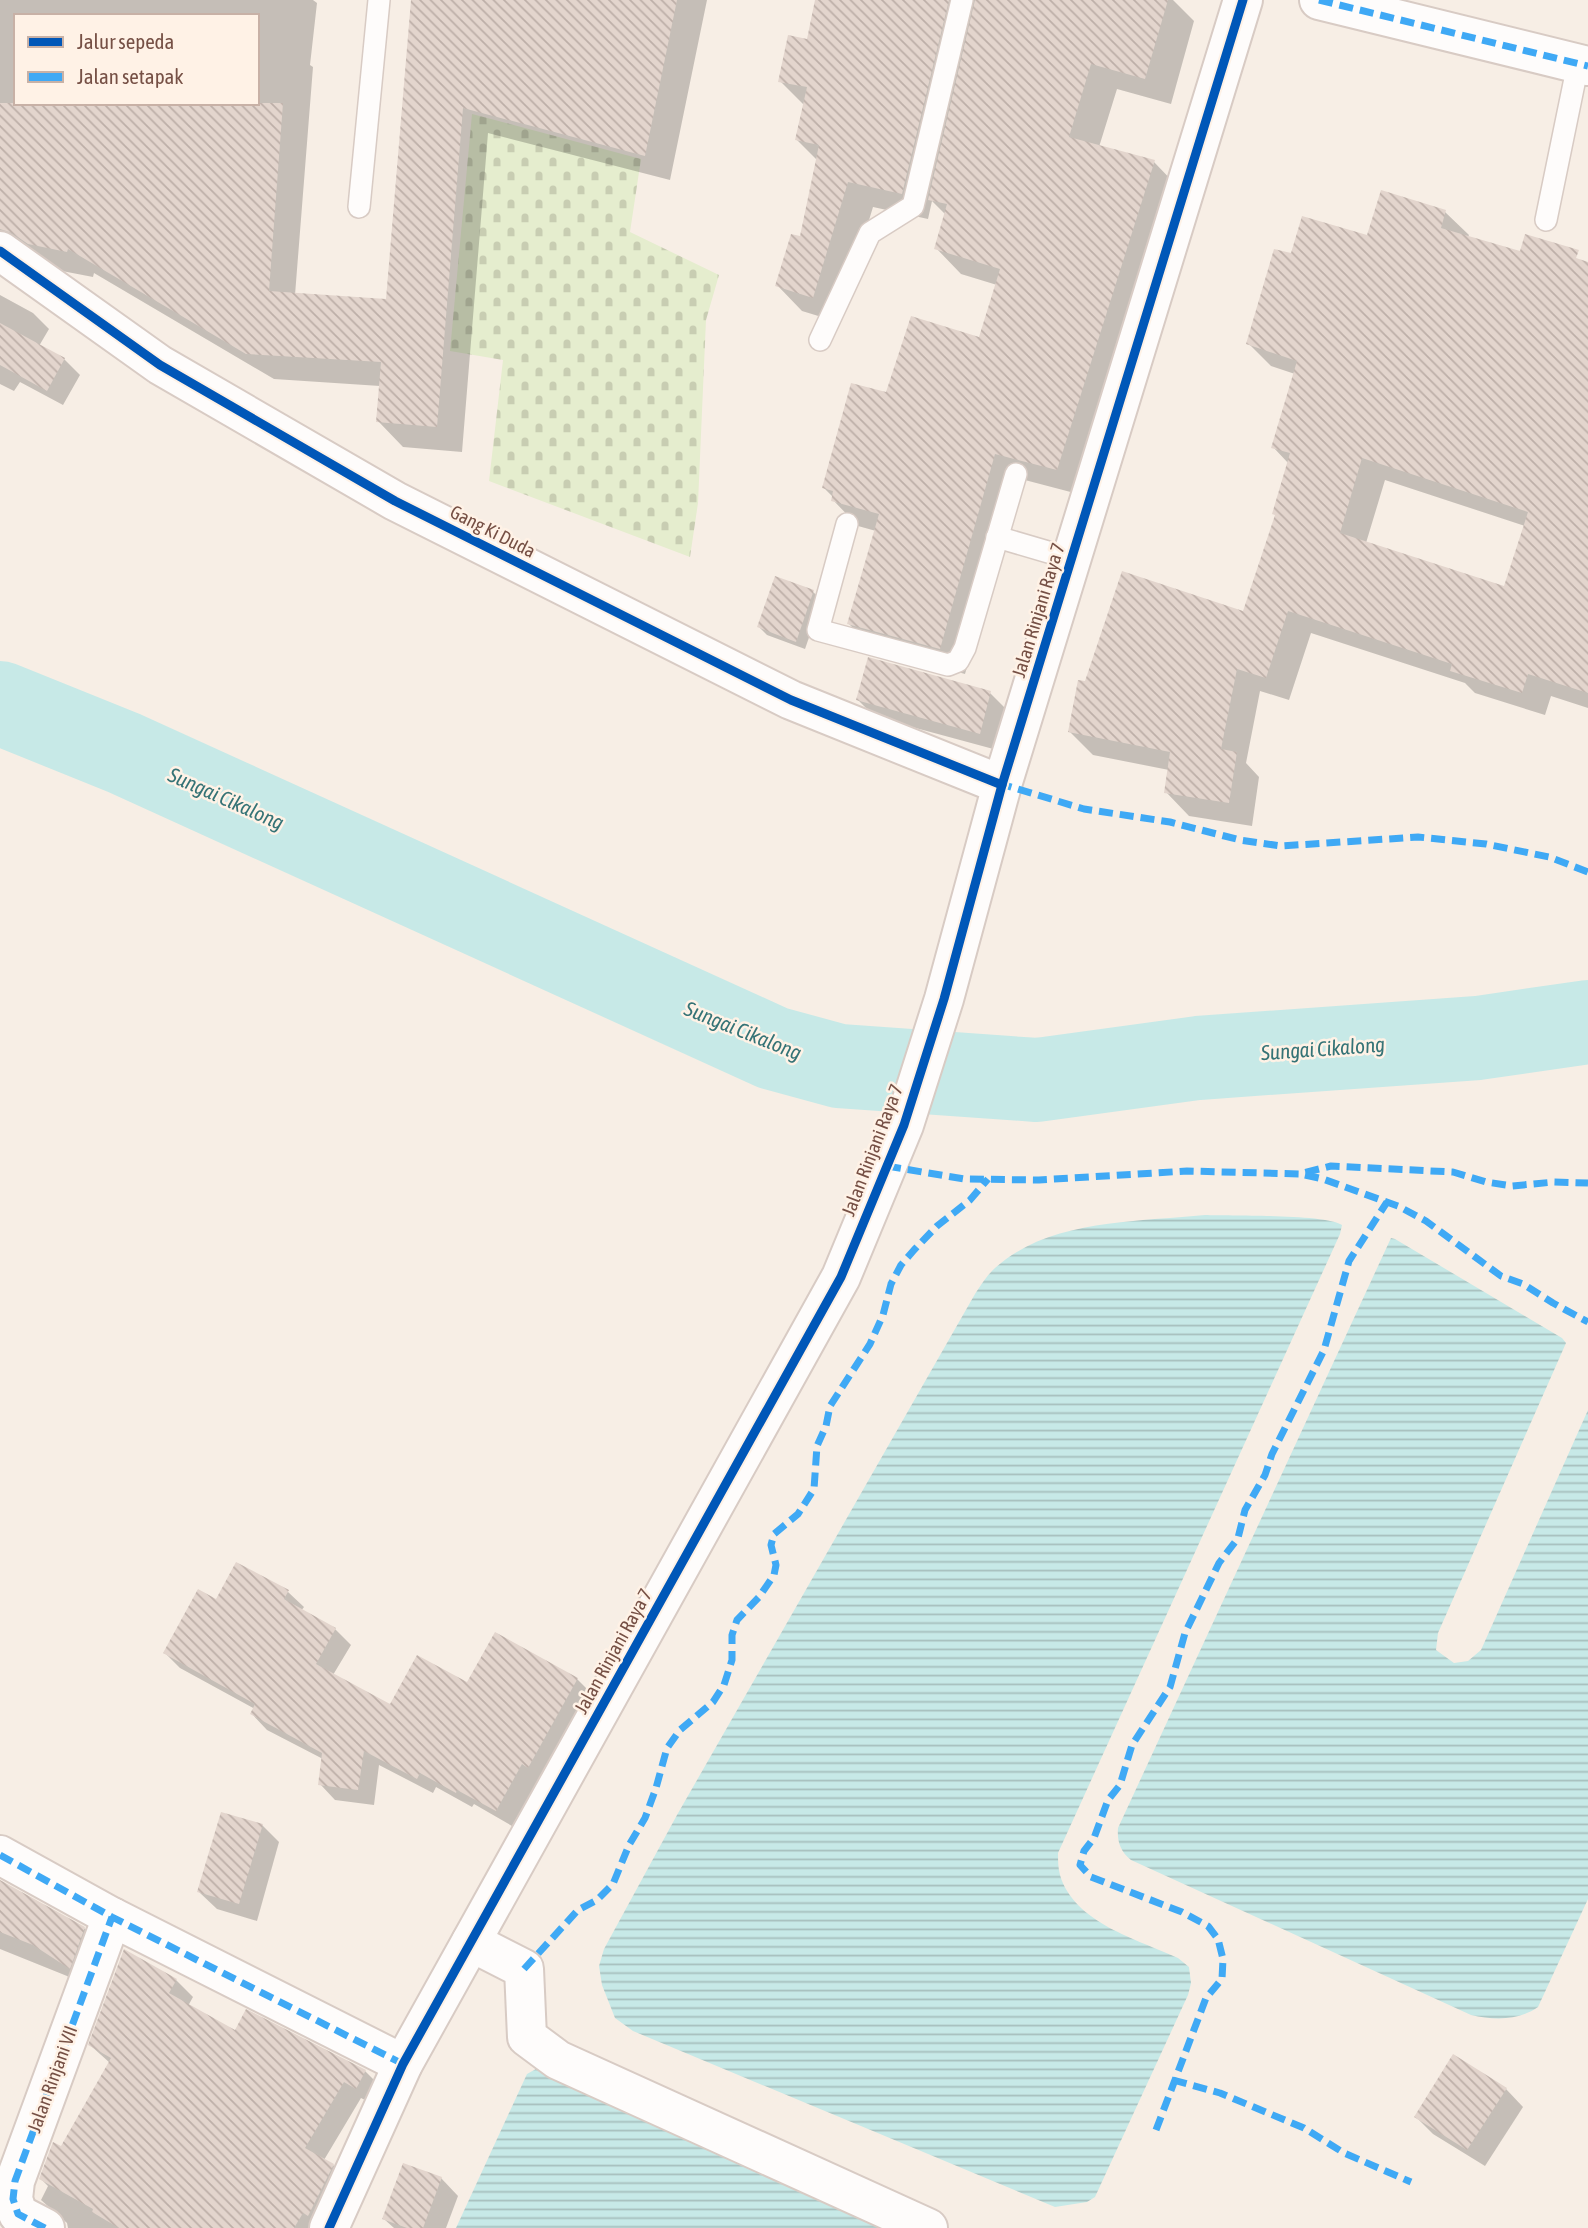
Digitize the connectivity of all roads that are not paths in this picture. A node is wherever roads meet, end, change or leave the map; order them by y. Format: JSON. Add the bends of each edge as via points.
{"nodes":[{"id":1,"x":379,"y":0,"type":"edge"},
{"id":2,"x":962,"y":0,"type":"edge"},
{"id":3,"x":1242,"y":0,"type":"edge"},
{"id":4,"x":1319,"y":0,"type":"edge"},
{"id":5,"x":1583,"y":65,"type":"edge"},
{"id":6,"x":359,"y":207,"type":"dead end"},
{"id":7,"x":1546,"y":220,"type":"dead end"},
{"id":8,"x":0,"y":251,"type":"edge"},
{"id":9,"x":820,"y":340,"type":"dead end"},
{"id":10,"x":1016,"y":474,"type":"dead end"},
{"id":11,"x":847,"y":524,"type":"dead end"},
{"id":12,"x":998,"y":537,"type":"junction"},
{"id":13,"x":1072,"y":559,"type":"junction"},
{"id":14,"x":1002,"y":785,"type":"junction"},
{"id":15,"x":0,"y":1855,"type":"edge"},
{"id":16,"x":111,"y":1917,"type":"junction"},
{"id":17,"x":471,"y":1942,"type":"junction"},
{"id":18,"x":403,"y":2064,"type":"junction"},
{"id":19,"x":44,"y":2228,"type":"edge"},
{"id":20,"x":328,"y":2228,"type":"edge"},
{"id":21,"x":928,"y":2228,"type":"edge"}],
"edges":[{"from":1,"to":6,"type":"lane"},
{"from":2,"to":9,"type":"lane","via":[[913,206],[870,233]]},
{"from":3,"to":13,"type":"street","name":"Jalan Rinjani Raya 7"},
{"from":4,"to":5,"type":"street"},
{"from":5,"to":7,"type":"lane"},
{"from":8,"to":14,"type":"street","name":"Gang Ki Duda","via":[[160,365],[395,501],[791,700]]},
{"from":10,"to":12,"type":"lane"},
{"from":11,"to":12,"type":"lane","via":[[818,630],[948,665],[958,662],[965,648]]},
{"from":12,"to":13,"type":"lane"},
{"from":13,"to":14,"type":"street","name":"Jalan Rinjani Raya 7"},
{"from":14,"to":17,"type":"street","name":"Jalan Rinjani Raya 7","via":[[944,999],[904,1125],[841,1277]]},
{"from":15,"to":16,"type":"street"},
{"from":16,"to":18,"type":"street"},
{"from":16,"to":19,"type":"street","name":"Jalan Rinjani VII","via":[[15,2181],[13,2199],[18,2214]]},
{"from":17,"to":18,"type":"street","name":"Jalan Rinjani Raya 7"},
{"from":17,"to":21,"type":"street","via":[[524,1969],[527,2037],[558,2060]]},
{"from":18,"to":20,"type":"street","name":"Jalan Rinjani Raya 7"}]}
